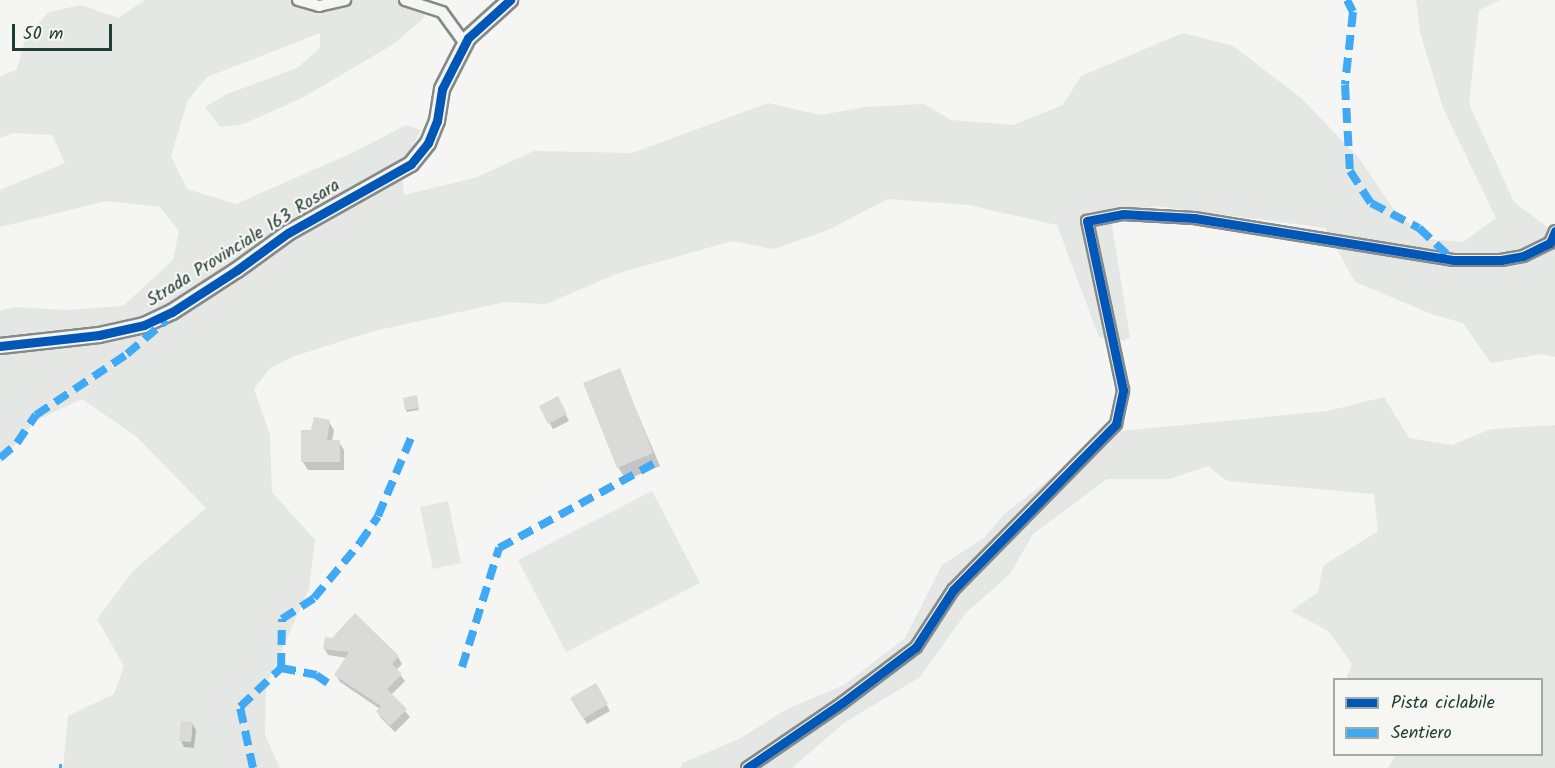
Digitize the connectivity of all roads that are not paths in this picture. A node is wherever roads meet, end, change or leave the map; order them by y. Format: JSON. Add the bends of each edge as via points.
{"nodes":[{"id":1,"x":298,"y":0,"type":"edge"},
{"id":2,"x":345,"y":0,"type":"edge"},
{"id":3,"x":405,"y":0,"type":"edge"},
{"id":4,"x":510,"y":0,"type":"edge"},
{"id":5,"x":465,"y":44,"type":"junction"},
{"id":6,"x":1555,"y":231,"type":"edge"},
{"id":7,"x":0,"y":346,"type":"edge"},
{"id":8,"x":747,"y":768,"type":"edge"}],
"edges":[{"from":1,"to":2,"type":"street","via":[[319,6]]},
{"from":3,"to":5,"type":"street","via":[[442,12]]},
{"from":4,"to":5,"type":"street","name":"Strada Provinciale 163 Rosara"},
{"from":5,"to":7,"type":"street","name":"Strada Provinciale 163 Rosara","via":[[442,89],[437,121],[428,143],[411,164],[288,233],[172,312],[144,325],[99,335]]},
{"from":6,"to":8,"type":"street","via":[[1550,243],[1523,256],[1453,260],[1194,218],[1123,213],[1087,221],[1123,390],[1116,423],[953,590],[916,648]]}]}
